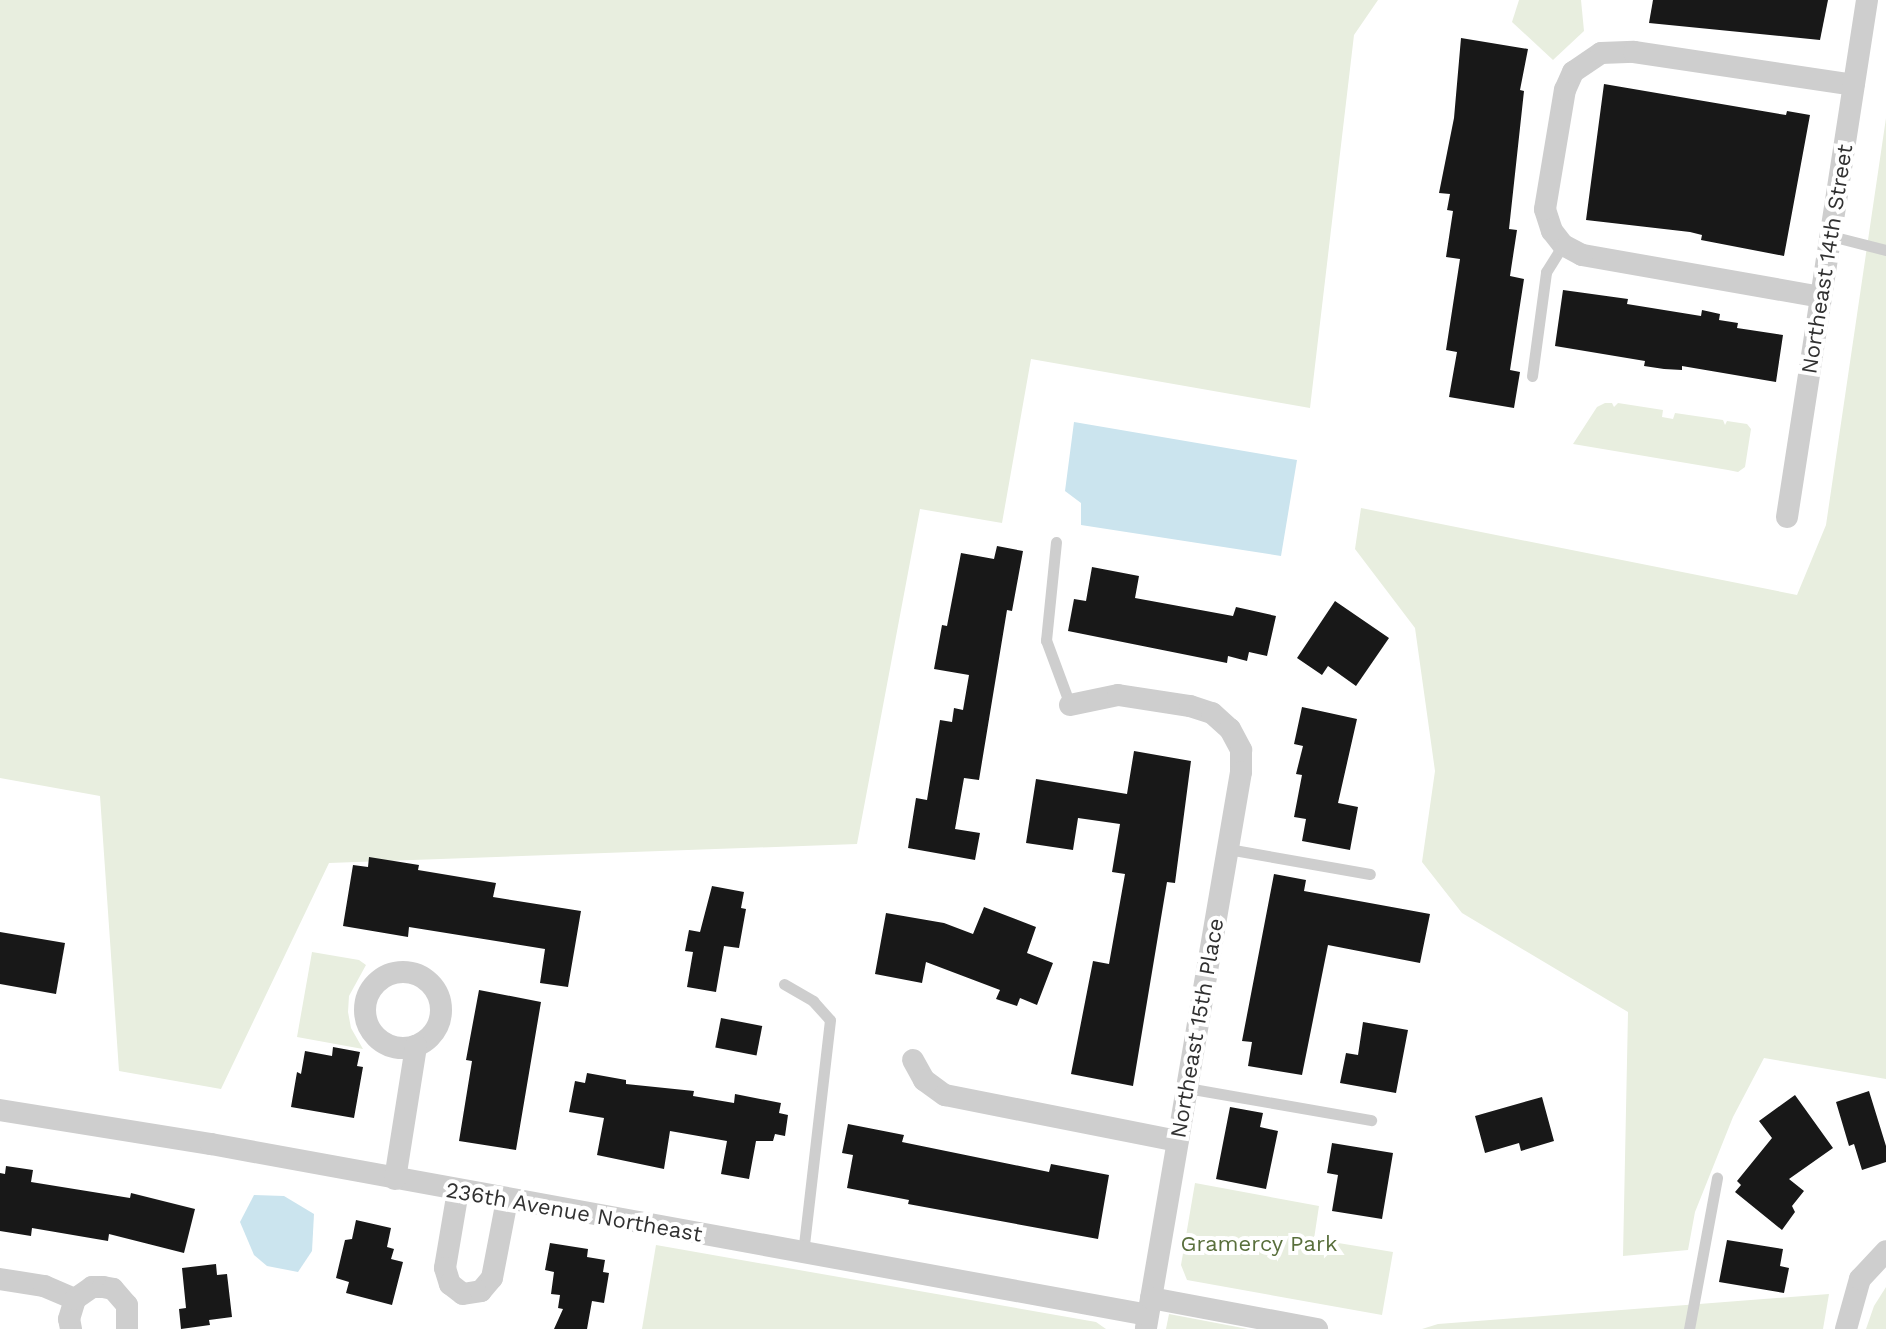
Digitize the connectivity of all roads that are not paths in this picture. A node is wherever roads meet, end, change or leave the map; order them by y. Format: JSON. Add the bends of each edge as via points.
{"nodes":[{"id":1,"x":1867,"y":0,"type":"edge"},
{"id":2,"x":1854,"y":85,"type":"junction"},
{"id":3,"x":1831,"y":236,"type":"junction"},
{"id":4,"x":1563,"y":245,"type":"junction"},
{"id":5,"x":1886,"y":250,"type":"edge"},
{"id":6,"x":1821,"y":297,"type":"junction"},
{"id":7,"x":1532,"y":376,"type":"dead end"},
{"id":8,"x":1787,"y":517,"type":"dead end"},
{"id":9,"x":1056,"y":542,"type":"dead end"},
{"id":10,"x":1070,"y":705,"type":"joint"},
{"id":11,"x":1228,"y":849,"type":"junction"},
{"id":12,"x":1370,"y":874,"type":"dead end"},
{"id":13,"x":784,"y":984,"type":"dead end"},
{"id":14,"x":416,"y":1046,"type":"dead end"},
{"id":15,"x":913,"y":1060,"type":"dead end"},
{"id":16,"x":1187,"y":1088,"type":"junction"},
{"id":17,"x":0,"y":1110,"type":"edge"},
{"id":18,"x":1371,"y":1120,"type":"dead end"},
{"id":19,"x":1178,"y":1141,"type":"junction"},
{"id":20,"x":1717,"y":1178,"type":"dead end"},
{"id":21,"x":395,"y":1179,"type":"junction"},
{"id":22,"x":458,"y":1191,"type":"junction"},
{"id":23,"x":507,"y":1200,"type":"junction"},
{"id":24,"x":1886,"y":1251,"type":"edge"},
{"id":25,"x":803,"y":1253,"type":"junction"},
{"id":26,"x":0,"y":1279,"type":"edge"},
{"id":27,"x":75,"y":1299,"type":"junction"},
{"id":28,"x":1148,"y":1314,"type":"edge"},
{"id":29,"x":71,"y":1329,"type":"edge"},
{"id":30,"x":127,"y":1329,"type":"edge"},
{"id":31,"x":1317,"y":1329,"type":"edge"},
{"id":32,"x":1689,"y":1329,"type":"edge"},
{"id":33,"x":1846,"y":1329,"type":"edge"}],
"edges":[{"from":1,"to":2,"type":"street","name":"Northeast 14th Street"},
{"from":2,"to":3,"type":"street","name":"Northeast 14th Street"},
{"from":2,"to":4,"type":"street","via":[[1634,52],[1610,50],[1591,58],[1573,72],[1565,90],[1545,209]]},
{"from":3,"to":5,"type":"lane"},
{"from":3,"to":6,"type":"street","name":"Northeast 14th Street"},
{"from":4,"to":6,"type":"street","via":[[1626,265]]},
{"from":4,"to":7,"type":"lane","via":[[1546,272]]},
{"from":6,"to":8,"type":"street","name":"Northeast 14th Street"},
{"from":9,"to":10,"type":"lane","via":[[1046,640]]},
{"from":10,"to":11,"type":"street","name":"Northeast 15th Place","via":[[1118,695],[1212,713],[1230,729],[1241,750],[1241,772]]},
{"from":11,"to":12,"type":"lane"},
{"from":11,"to":16,"type":"street","name":"Northeast 15th Place"},
{"from":13,"to":25,"type":"lane","via":[[813,1001],[830,1020]]},
{"from":14,"to":21,"type":"street"},
{"from":15,"to":19,"type":"street","via":[[924,1080],[945,1095]]},
{"from":16,"to":18,"type":"lane"},
{"from":16,"to":19,"type":"street","name":"Northeast 15th Place"},
{"from":17,"to":21,"type":"street","name":"236th Avenue Northeast"},
{"from":19,"to":28,"type":"street","name":"Northeast 15th Place"},
{"from":20,"to":32,"type":"lane"},
{"from":21,"to":22,"type":"street","name":"236th Avenue Northeast"},
{"from":22,"to":23,"type":"street","name":"236th Avenue Northeast"},
{"from":22,"to":23,"type":"street","via":[[445,1268],[450,1284],[463,1294],[481,1291],[492,1278]]},
{"from":23,"to":25,"type":"street","name":"236th Avenue Northeast"},
{"from":24,"to":33,"type":"street","via":[[1860,1279]]},
{"from":25,"to":28,"type":"street","name":"236th Avenue Northeast"},
{"from":26,"to":27,"type":"street","via":[[44,1286]]},
{"from":27,"to":29,"type":"street"},
{"from":27,"to":30,"type":"street","via":[[92,1287],[113,1289],[127,1305]]},
{"from":28,"to":31,"type":"street","name":"236th Avenue Northeast"}]}
